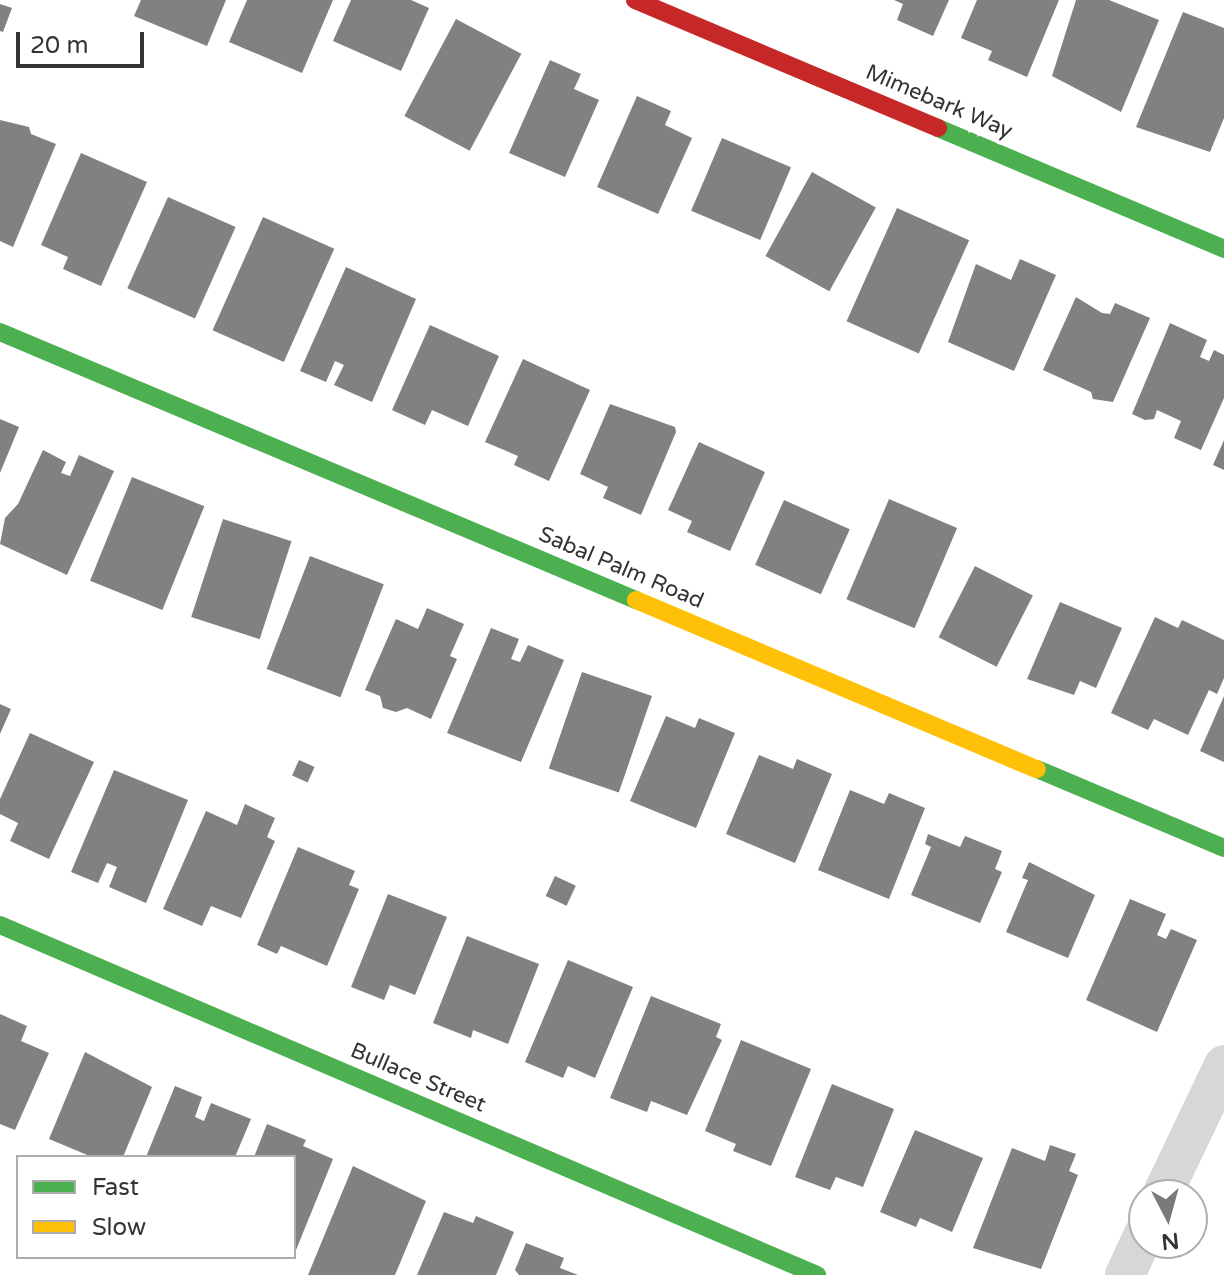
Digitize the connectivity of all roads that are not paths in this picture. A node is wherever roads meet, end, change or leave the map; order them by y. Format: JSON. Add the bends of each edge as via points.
{"nodes":[{"id":1,"x":635,"y":0,"type":"edge"},
{"id":2,"x":1224,"y":249,"type":"edge"},
{"id":3,"x":0,"y":332,"type":"edge"},
{"id":4,"x":1224,"y":848,"type":"edge"},
{"id":5,"x":0,"y":925,"type":"edge"},
{"id":6,"x":1224,"y":1065,"type":"edge"},
{"id":7,"x":1170,"y":1179,"type":"edge"},
{"id":8,"x":817,"y":1275,"type":"edge"}],
"edges":[{"from":1,"to":2,"type":"street","name":"Mimebark Way"},
{"from":3,"to":4,"type":"street","name":"Sabal Palm Road"},
{"from":5,"to":8,"type":"street","name":"Bullace Street"},
{"from":6,"to":7,"type":"street"}]}
